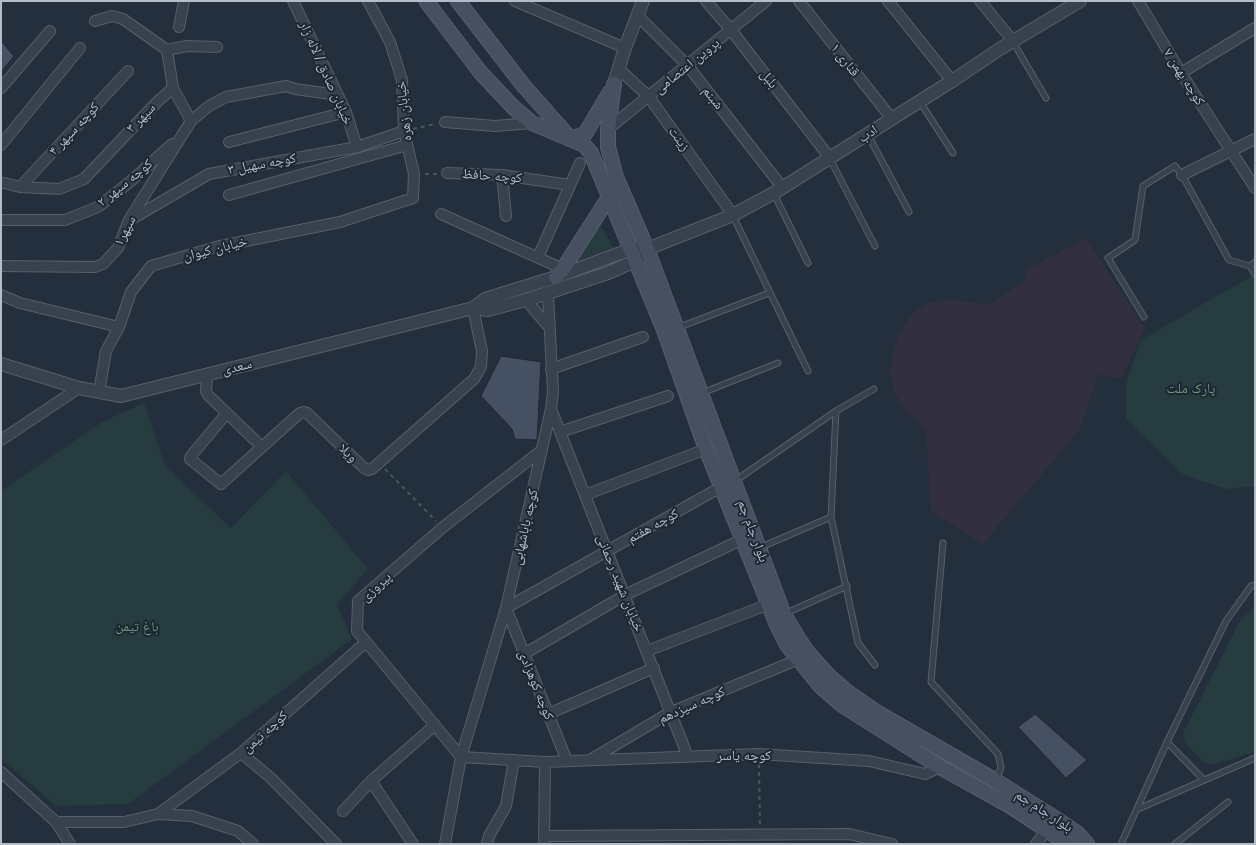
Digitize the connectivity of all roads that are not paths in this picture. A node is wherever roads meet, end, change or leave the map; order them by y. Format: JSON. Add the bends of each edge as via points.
{"nodes":[{"id":1,"x":184,"y":1,"type":"edge"},
{"id":2,"x":293,"y":1,"type":"edge"},
{"id":3,"x":368,"y":1,"type":"edge"},
{"id":4,"x":426,"y":1,"type":"edge"},
{"id":5,"x":458,"y":1,"type":"edge"},
{"id":6,"x":515,"y":1,"type":"edge"},
{"id":7,"x":643,"y":1,"type":"edge"},
{"id":8,"x":706,"y":1,"type":"edge"},
{"id":9,"x":766,"y":1,"type":"edge"},
{"id":10,"x":799,"y":1,"type":"edge"},
{"id":11,"x":888,"y":1,"type":"edge"},
{"id":12,"x":980,"y":1,"type":"edge"},
{"id":13,"x":1138,"y":1,"type":"edge"},
{"id":14,"x":1073,"y":3,"type":"edge"},
{"id":15,"x":638,"y":16,"type":"junction"},
{"id":16,"x":95,"y":21,"type":"dead end"},
{"id":17,"x":179,"y":27,"type":"dead end"},
{"id":18,"x":1255,"y":28,"type":"edge"},
{"id":19,"x":731,"y":30,"type":"junction"},
{"id":20,"x":50,"y":31,"type":"dead end"},
{"id":21,"x":1013,"y":42,"type":"junction"},
{"id":22,"x":217,"y":47,"type":"dead end"},
{"id":23,"x":80,"y":48,"type":"dead end"},
{"id":24,"x":625,"y":48,"type":"junction"},
{"id":25,"x":167,"y":50,"type":"junction"},
{"id":26,"x":688,"y":66,"type":"junction"},
{"id":27,"x":619,"y":69,"type":"junction"},
{"id":28,"x":128,"y":71,"type":"dead end"},
{"id":29,"x":1181,"y":73,"type":"junction"},
{"id":30,"x":952,"y":81,"type":"junction"},
{"id":31,"x":614,"y":84,"type":"junction"},
{"id":32,"x":1,"y":88,"type":"edge"},
{"id":33,"x":173,"y":88,"type":"junction"},
{"id":34,"x":338,"y":95,"type":"junction"},
{"id":35,"x":649,"y":98,"type":"junction"},
{"id":36,"x":1046,"y":98,"type":"dead end"},
{"id":37,"x":919,"y":102,"type":"junction"},
{"id":38,"x":346,"y":112,"type":"junction"},
{"id":39,"x":892,"y":119,"type":"junction"},
{"id":40,"x":192,"y":121,"type":"junction"},
{"id":41,"x":445,"y":122,"type":"road end"},
{"id":42,"x":532,"y":123,"type":"junction"},
{"id":43,"x":608,"y":129,"type":"junction"},
{"id":44,"x":404,"y":131,"type":"junction"},
{"id":45,"x":182,"y":134,"type":"junction"},
{"id":46,"x":868,"y":135,"type":"junction"},
{"id":47,"x":570,"y":139,"type":"junction"},
{"id":48,"x":1255,"y":139,"type":"edge"},
{"id":49,"x":229,"y":142,"type":"dead end"},
{"id":50,"x":1,"y":145,"type":"edge"},
{"id":51,"x":407,"y":145,"type":"junction"},
{"id":52,"x":357,"y":147,"type":"junction"},
{"id":53,"x":1231,"y":151,"type":"junction"},
{"id":54,"x":953,"y":152,"type":"dead end"},
{"id":55,"x":830,"y":158,"type":"junction"},
{"id":56,"x":580,"y":163,"type":"dead end"},
{"id":57,"x":447,"y":173,"type":"road end"},
{"id":58,"x":502,"y":174,"type":"junction"},
{"id":59,"x":1182,"y":175,"type":"junction"},
{"id":60,"x":3,"y":182,"type":"edge"},
{"id":61,"x":570,"y":185,"type":"junction"},
{"id":62,"x":20,"y":187,"type":"junction"},
{"id":63,"x":1255,"y":188,"type":"edge"},
{"id":64,"x":778,"y":190,"type":"junction"},
{"id":65,"x":229,"y":195,"type":"dead end"},
{"id":66,"x":609,"y":197,"type":"junction"},
{"id":67,"x":413,"y":198,"type":"joint"},
{"id":68,"x":909,"y":212,"type":"dead end"},
{"id":69,"x":441,"y":214,"type":"dead end"},
{"id":70,"x":733,"y":215,"type":"junction"},
{"id":71,"x":506,"y":216,"type":"dead end"},
{"id":72,"x":1,"y":220,"type":"edge"},
{"id":73,"x":129,"y":220,"type":"junction"},
{"id":74,"x":875,"y":246,"type":"dead end"},
{"id":75,"x":647,"y":249,"type":"junction"},
{"id":76,"x":634,"y":255,"type":"junction"},
{"id":77,"x":538,"y":256,"type":"junction"},
{"id":78,"x":808,"y":263,"type":"dead end"},
{"id":79,"x":1252,"y":264,"type":"edge"},
{"id":80,"x":1,"y":266,"type":"edge"},
{"id":81,"x":560,"y":273,"type":"junction"},
{"id":82,"x":1255,"y":274,"type":"edge"},
{"id":83,"x":769,"y":293,"type":"junction"},
{"id":84,"x":548,"y":294,"type":"junction"},
{"id":85,"x":1,"y":295,"type":"edge"},
{"id":86,"x":526,"y":300,"type":"junction"},
{"id":87,"x":473,"y":308,"type":"junction"},
{"id":88,"x":1144,"y":317,"type":"dead end"},
{"id":89,"x":548,"y":326,"type":"junction"},
{"id":90,"x":119,"y":327,"type":"junction"},
{"id":91,"x":677,"y":328,"type":"junction"},
{"id":92,"x":643,"y":338,"type":"dead end"},
{"id":93,"x":778,"y":363,"type":"dead end"},
{"id":94,"x":1,"y":364,"type":"edge"},
{"id":95,"x":552,"y":369,"type":"junction"},
{"id":96,"x":808,"y":371,"type":"dead end"},
{"id":97,"x":207,"y":374,"type":"junction"},
{"id":98,"x":79,"y":388,"type":"junction"},
{"id":99,"x":874,"y":389,"type":"dead end"},
{"id":100,"x":99,"y":392,"type":"junction"},
{"id":101,"x":701,"y":393,"type":"junction"},
{"id":102,"x":668,"y":396,"type":"dead end"},
{"id":103,"x":552,"y":409,"type":"junction"},
{"id":104,"x":836,"y":411,"type":"junction"},
{"id":105,"x":226,"y":414,"type":"junction"},
{"id":106,"x":560,"y":432,"type":"junction"},
{"id":107,"x":1,"y":440,"type":"edge"},
{"id":108,"x":262,"y":447,"type":"junction"},
{"id":109,"x":706,"y":449,"type":"junction"},
{"id":110,"x":542,"y":450,"type":"junction"},
{"id":111,"x":735,"y":481,"type":"junction"},
{"id":112,"x":721,"y":487,"type":"junction"},
{"id":113,"x":585,"y":495,"type":"junction"},
{"id":114,"x":831,"y":517,"type":"junction"},
{"id":115,"x":742,"y":539,"type":"junction"},
{"id":116,"x":943,"y":543,"type":"dead end"},
{"id":117,"x":758,"y":548,"type":"junction"},
{"id":118,"x":608,"y":551,"type":"junction"},
{"id":119,"x":1255,"y":585,"type":"edge"},
{"id":120,"x":846,"y":586,"type":"junction"},
{"id":121,"x":625,"y":595,"type":"junction"},
{"id":122,"x":768,"y":604,"type":"junction"},
{"id":123,"x":506,"y":608,"type":"junction"},
{"id":124,"x":784,"y":615,"type":"junction"},
{"id":125,"x":366,"y":642,"type":"junction"},
{"id":126,"x":647,"y":651,"type":"junction"},
{"id":127,"x":524,"y":654,"type":"junction"},
{"id":128,"x":799,"y":659,"type":"junction"},
{"id":129,"x":875,"y":665,"type":"dead end"},
{"id":130,"x":654,"y":668,"type":"junction"},
{"id":131,"x":671,"y":712,"type":"junction"},
{"id":132,"x":548,"y":714,"type":"junction"},
{"id":133,"x":435,"y":725,"type":"junction"},
{"id":134,"x":1167,"y":742,"type":"junction"},
{"id":135,"x":241,"y":753,"type":"junction"},
{"id":136,"x":461,"y":757,"type":"junction"},
{"id":137,"x":688,"y":757,"type":"junction"},
{"id":138,"x":1255,"y":758,"type":"edge"},
{"id":139,"x":514,"y":760,"type":"junction"},
{"id":140,"x":589,"y":760,"type":"junction"},
{"id":141,"x":566,"y":761,"type":"junction"},
{"id":142,"x":545,"y":762,"type":"junction"},
{"id":143,"x":940,"y":767,"type":"junction"},
{"id":144,"x":1,"y":772,"type":"edge"},
{"id":145,"x":1203,"y":780,"type":"junction"},
{"id":146,"x":371,"y":781,"type":"junction"},
{"id":147,"x":996,"y":781,"type":"junction"},
{"id":148,"x":1228,"y":802,"type":"dead end"},
{"id":149,"x":1138,"y":809,"type":"junction"},
{"id":150,"x":343,"y":811,"type":"dead end"},
{"id":151,"x":158,"y":814,"type":"junction"},
{"id":152,"x":56,"y":822,"type":"junction"},
{"id":153,"x":1047,"y":830,"type":"junction"},
{"id":154,"x":544,"y":840,"type":"edge"},
{"id":155,"x":1122,"y":842,"type":"edge"},
{"id":156,"x":70,"y":844,"type":"edge"},
{"id":157,"x":253,"y":844,"type":"edge"},
{"id":158,"x":336,"y":844,"type":"edge"},
{"id":159,"x":413,"y":844,"type":"edge"},
{"id":160,"x":445,"y":844,"type":"edge"},
{"id":161,"x":487,"y":844,"type":"edge"},
{"id":162,"x":892,"y":844,"type":"edge"},
{"id":163,"x":1036,"y":844,"type":"edge"},
{"id":164,"x":1068,"y":844,"type":"edge"},
{"id":165,"x":1087,"y":844,"type":"edge"},
{"id":166,"x":1131,"y":844,"type":"edge"},
{"id":167,"x":1175,"y":844,"type":"edge"}],
"edges":[{"from":1,"to":17,"type":"street"},
{"from":2,"to":34,"type":"street","name":"خیابان صادق / لاله زار"},
{"from":3,"to":44,"type":"street","name":"خیابان زهره","via":[[390,42],[402,80]]},
{"from":4,"to":42,"type":"main road","via":[[481,73]]},
{"from":5,"to":47,"type":"main road"},
{"from":6,"to":24,"type":"street"},
{"from":7,"to":15,"type":"street"},
{"from":8,"to":19,"type":"street","name":"بلبل"},
{"from":9,"to":19,"type":"street","name":"پروین اعتصامی"},
{"from":10,"to":39,"type":"street","name":"قناری ۱"},
{"from":11,"to":30,"type":"street"},
{"from":12,"to":21,"type":"street"},
{"from":13,"to":29,"type":"street","name":"کوچه بهمن ۷"},
{"from":14,"to":21,"type":"street","name":"ادب"},
{"from":15,"to":24,"type":"street"},
{"from":15,"to":26,"type":"street","name":"شبنم"},
{"from":16,"to":25,"type":"street","via":[[112,16],[123,19]]},
{"from":18,"to":29,"type":"street"},
{"from":19,"to":26,"type":"street","name":"پروین اعتصامی"},
{"from":19,"to":55,"type":"street","name":"بلبل"},
{"from":20,"to":32,"type":"street"},
{"from":21,"to":30,"type":"street","name":"ادب"},
{"from":21,"to":36,"type":"lane"},
{"from":22,"to":25,"type":"street","via":[[187,46]]},
{"from":23,"to":50,"type":"street"},
{"from":24,"to":27,"type":"street"},
{"from":25,"to":33,"type":"street"},
{"from":26,"to":35,"type":"street","name":"پروین اعتصامی"},
{"from":26,"to":64,"type":"street","name":"شبنم"},
{"from":27,"to":31,"type":"street"},
{"from":27,"to":35,"type":"street","name":"زینت"},
{"from":28,"to":62,"type":"street","name":"کوچه سپهر ۴"},
{"from":29,"to":53,"type":"street","name":"کوچه بهمن ۷"},
{"from":30,"to":37,"type":"street","name":"ادب"},
{"from":31,"to":43,"type":"main road","name":"بلوار جام جم"},
{"from":31,"to":47,"type":"main road","via":[[585,134]]},
{"from":33,"to":40,"type":"street"},
{"from":33,"to":62,"type":"street","name":"سپهر ۳","via":[[84,179],[59,189]]},
{"from":34,"to":38,"type":"street","name":"خیابان صادق / لاله زار"},
{"from":34,"to":40,"type":"street","via":[[286,86],[226,97]]},
{"from":35,"to":43,"type":"street","name":"پروین اعتصامی"},
{"from":35,"to":70,"type":"street","name":"زینت"},
{"from":37,"to":39,"type":"street","name":"ادب"},
{"from":37,"to":54,"type":"lane"},
{"from":38,"to":49,"type":"street"},
{"from":38,"to":52,"type":"street","name":"خیابان صادق / لاله زار"},
{"from":39,"to":46,"type":"street","name":"ادب"},
{"from":40,"to":45,"type":"street"},
{"from":41,"to":42,"type":"street","via":[[495,126]]},
{"from":42,"to":47,"type":"main road"},
{"from":43,"to":75,"type":"main road","name":"بلوار جام جم","via":[[608,147],[616,177]]},
{"from":44,"to":51,"type":"street","name":"خیابان زهره"},
{"from":44,"to":52,"type":"street","name":"کوچه سهیل ۳"},
{"from":45,"to":72,"type":"street","name":"کوچه سپهر ۲","via":[[98,207],[65,220]]},
{"from":45,"to":73,"type":"street","name":"سپهر۱"},
{"from":46,"to":55,"type":"street","name":"ادب"},
{"from":46,"to":68,"type":"lane"},
{"from":47,"to":66,"type":"main road","name":"بلوار جام جم","via":[[584,145],[591,153]]},
{"from":48,"to":53,"type":"street"},
{"from":51,"to":65,"type":"street","name":"کوچه سهیل ۳"},
{"from":51,"to":67,"type":"street","name":"خیابان زهره","via":[[414,174]]},
{"from":52,"to":73,"type":"street","name":"کوچه سهیل ۳","via":[[209,174]]},
{"from":53,"to":59,"type":"street"},
{"from":53,"to":63,"type":"street","name":"کوچه بهمن ۷"},
{"from":55,"to":64,"type":"street","name":"ادب"},
{"from":55,"to":74,"type":"lane"},
{"from":56,"to":61,"type":"street"},
{"from":57,"to":58,"type":"street","name":"کوچه حافظ"},
{"from":58,"to":61,"type":"street","name":"کوچه حافظ"},
{"from":58,"to":71,"type":"street"},
{"from":59,"to":79,"type":"lane","via":[[1229,260]]},
{"from":59,"to":88,"type":"lane","via":[[1175,166],[1143,186],[1135,240],[1108,258]]},
{"from":60,"to":62,"type":"street","name":"سپهر ۳"},
{"from":61,"to":77,"type":"street"},
{"from":64,"to":70,"type":"street","name":"ادب"},
{"from":64,"to":78,"type":"lane"},
{"from":66,"to":76,"type":"main road","name":"بلوار جام جم"},
{"from":66,"to":81,"type":"main road"},
{"from":67,"to":90,"type":"street","name":"خیابان کیوان","via":[[340,222],[216,247],[151,266],[131,292]]},
{"from":69,"to":77,"type":"street"},
{"from":70,"to":75,"type":"street","name":"ادب"},
{"from":70,"to":83,"type":"lane"},
{"from":73,"to":80,"type":"street","name":"سپهر۱","via":[[118,248],[95,268]]},
{"from":75,"to":76,"type":"street"},
{"from":75,"to":91,"type":"main road","name":"بلوار جام جم"},
{"from":76,"to":81,"type":"street","name":"سعدی"},
{"from":76,"to":84,"type":"street","name":"سعدی"},
{"from":76,"to":109,"type":"main road","name":"بلوار جام جم"},
{"from":77,"to":81,"type":"street"},
{"from":79,"to":82,"type":"lane"},
{"from":81,"to":87,"type":"street","name":"سعدی","via":[[485,299]]},
{"from":83,"to":91,"type":"lane"},
{"from":83,"to":96,"type":"lane"},
{"from":84,"to":86,"type":"street","name":"سعدی"},
{"from":84,"to":89,"type":"street","name":"کوچه باباشهابی"},
{"from":85,"to":90,"type":"street","via":[[20,303]]},
{"from":86,"to":87,"type":"street","name":"سعدی","via":[[488,310]]},
{"from":86,"to":89,"type":"street"},
{"from":87,"to":97,"type":"street","name":"سعدی"},
{"from":87,"to":108,"type":"street","name":"ویلا","via":[[482,351],[481,367],[474,379],[372,468],[364,468],[304,412]]},
{"from":89,"to":95,"type":"street","name":"کوچه باباشهابی"},
{"from":90,"to":100,"type":"street","name":"خیابان کیوان","via":[[106,351]]},
{"from":91,"to":101,"type":"main road","name":"بلوار جام جم"},
{"from":92,"to":95,"type":"street"},
{"from":93,"to":101,"type":"lane"},
{"from":94,"to":98,"type":"street","name":"سعدی"},
{"from":95,"to":103,"type":"street","name":"کوچه باباشهابی"},
{"from":97,"to":100,"type":"street","name":"سعدی","via":[[121,396]]},
{"from":97,"to":105,"type":"street","via":[[207,393]]},
{"from":98,"to":100,"type":"street","name":"سعدی"},
{"from":98,"to":107,"type":"street"},
{"from":99,"to":104,"type":"lane"},
{"from":101,"to":111,"type":"main road","name":"بلوار جام جم"},
{"from":102,"to":106,"type":"street"},
{"from":103,"to":106,"type":"street","name":"خیابان شهید رحمانی"},
{"from":103,"to":110,"type":"street","name":"کوچه باباشهابی"},
{"from":104,"to":111,"type":"lane"},
{"from":104,"to":114,"type":"lane"},
{"from":105,"to":108,"type":"street"},
{"from":105,"to":108,"type":"street","via":[[190,459],[221,484]]},
{"from":106,"to":113,"type":"street","name":"خیابان شهید رحمانی"},
{"from":109,"to":112,"type":"main road","name":"بلوار جام جم"},
{"from":109,"to":113,"type":"street"},
{"from":110,"to":123,"type":"street","name":"کوچه باباشهابی"},
{"from":110,"to":125,"type":"street","name":"پیروزی","via":[[442,528],[358,601],[357,631]]},
{"from":111,"to":112,"type":"main road"},
{"from":111,"to":117,"type":"main road","name":"بلوار جام جم"},
{"from":112,"to":115,"type":"main road","name":"بلوار جام جم"},
{"from":112,"to":118,"type":"street","name":"کوچه هفتم"},
{"from":113,"to":118,"type":"street","name":"خیابان شهید رحمانی"},
{"from":114,"to":117,"type":"lane"},
{"from":114,"to":120,"type":"lane"},
{"from":115,"to":121,"type":"street"},
{"from":115,"to":122,"type":"main road","name":"بلوار جام جم"},
{"from":116,"to":147,"type":"lane","via":[[931,682],[998,754],[1001,766]]},
{"from":117,"to":124,"type":"main road","name":"بلوار جام جم"},
{"from":118,"to":121,"type":"street","name":"خیابان شهید رحمانی"},
{"from":118,"to":123,"type":"street","name":"کوچه هفتم"},
{"from":119,"to":134,"type":"lane","via":[[1251,586],[1226,622]]},
{"from":120,"to":124,"type":"lane"},
{"from":120,"to":129,"type":"lane","via":[[858,643]]},
{"from":121,"to":126,"type":"street","name":"خیابان شهید رحمانی"},
{"from":121,"to":127,"type":"street"},
{"from":122,"to":126,"type":"street"},
{"from":122,"to":128,"type":"main road","name":"بلوار جام جم","via":[[787,644]]},
{"from":123,"to":127,"type":"street","name":"کوچه کوهزادی"},
{"from":123,"to":136,"type":"street","name":"کوچه باباشهابی"},
{"from":124,"to":147,"type":"main road","name":"بلوار جام جم","via":[[809,654],[849,693]]},
{"from":125,"to":133,"type":"street","name":"پیروزی"},
{"from":125,"to":135,"type":"street","name":"کوچه تیمن"},
{"from":126,"to":130,"type":"street","name":"خیابان شهید رحمانی"},
{"from":127,"to":132,"type":"street","name":"کوچه کوهزادی"},
{"from":128,"to":131,"type":"street","name":"کوچه سیزدهم"},
{"from":128,"to":143,"type":"main road","name":"بلوار جام جم","via":[[821,687],[842,705]]},
{"from":130,"to":131,"type":"street","name":"خیابان شهید رحمانی"},
{"from":130,"to":132,"type":"street"},
{"from":131,"to":137,"type":"street","name":"خیابان شهید رحمانی"},
{"from":131,"to":140,"type":"street","name":"کوچه سیزدهم"},
{"from":132,"to":141,"type":"street","name":"کوچه کوهزادی"},
{"from":133,"to":136,"type":"street","name":"پیروزی"},
{"from":133,"to":146,"type":"street"},
{"from":134,"to":145,"type":"lane"},
{"from":134,"to":149,"type":"lane"},
{"from":135,"to":151,"type":"street","name":"کوچه تیمن"},
{"from":135,"to":158,"type":"street","via":[[271,778]]},
{"from":136,"to":139,"type":"street","name":"کوچه یاسر"},
{"from":136,"to":160,"type":"street","name":"کوچه باباشهابی"},
{"from":137,"to":140,"type":"street","name":"کوچه یاسر"},
{"from":137,"to":143,"type":"street","name":"کوچه یاسر","via":[[759,754],[869,761],[925,774]]},
{"from":138,"to":145,"type":"lane"},
{"from":139,"to":142,"type":"street","name":"کوچه یاسر"},
{"from":139,"to":161,"type":"street","via":[[506,806]]},
{"from":140,"to":141,"type":"street","name":"کوچه یاسر"},
{"from":141,"to":142,"type":"street","name":"کوچه یاسر"},
{"from":142,"to":154,"type":"street"},
{"from":143,"to":153,"type":"main road","name":"بلوار جام جم"},
{"from":144,"to":152,"type":"street"},
{"from":145,"to":149,"type":"lane"},
{"from":146,"to":150,"type":"street"},
{"from":146,"to":159,"type":"street"},
{"from":147,"to":165,"type":"main road","name":"بلوار جام جم","via":[[1077,832]]},
{"from":148,"to":167,"type":"lane"},
{"from":149,"to":155,"type":"lane"},
{"from":151,"to":152,"type":"street","via":[[124,822]]},
{"from":151,"to":157,"type":"street","via":[[192,816],[238,832]]},
{"from":152,"to":156,"type":"street"},
{"from":153,"to":163,"type":"street"},
{"from":153,"to":164,"type":"main road","name":"بلوار جام جم"},
{"from":154,"to":162,"type":"street","via":[[848,834]]},
{"from":155,"to":166,"type":"lane"}]}
